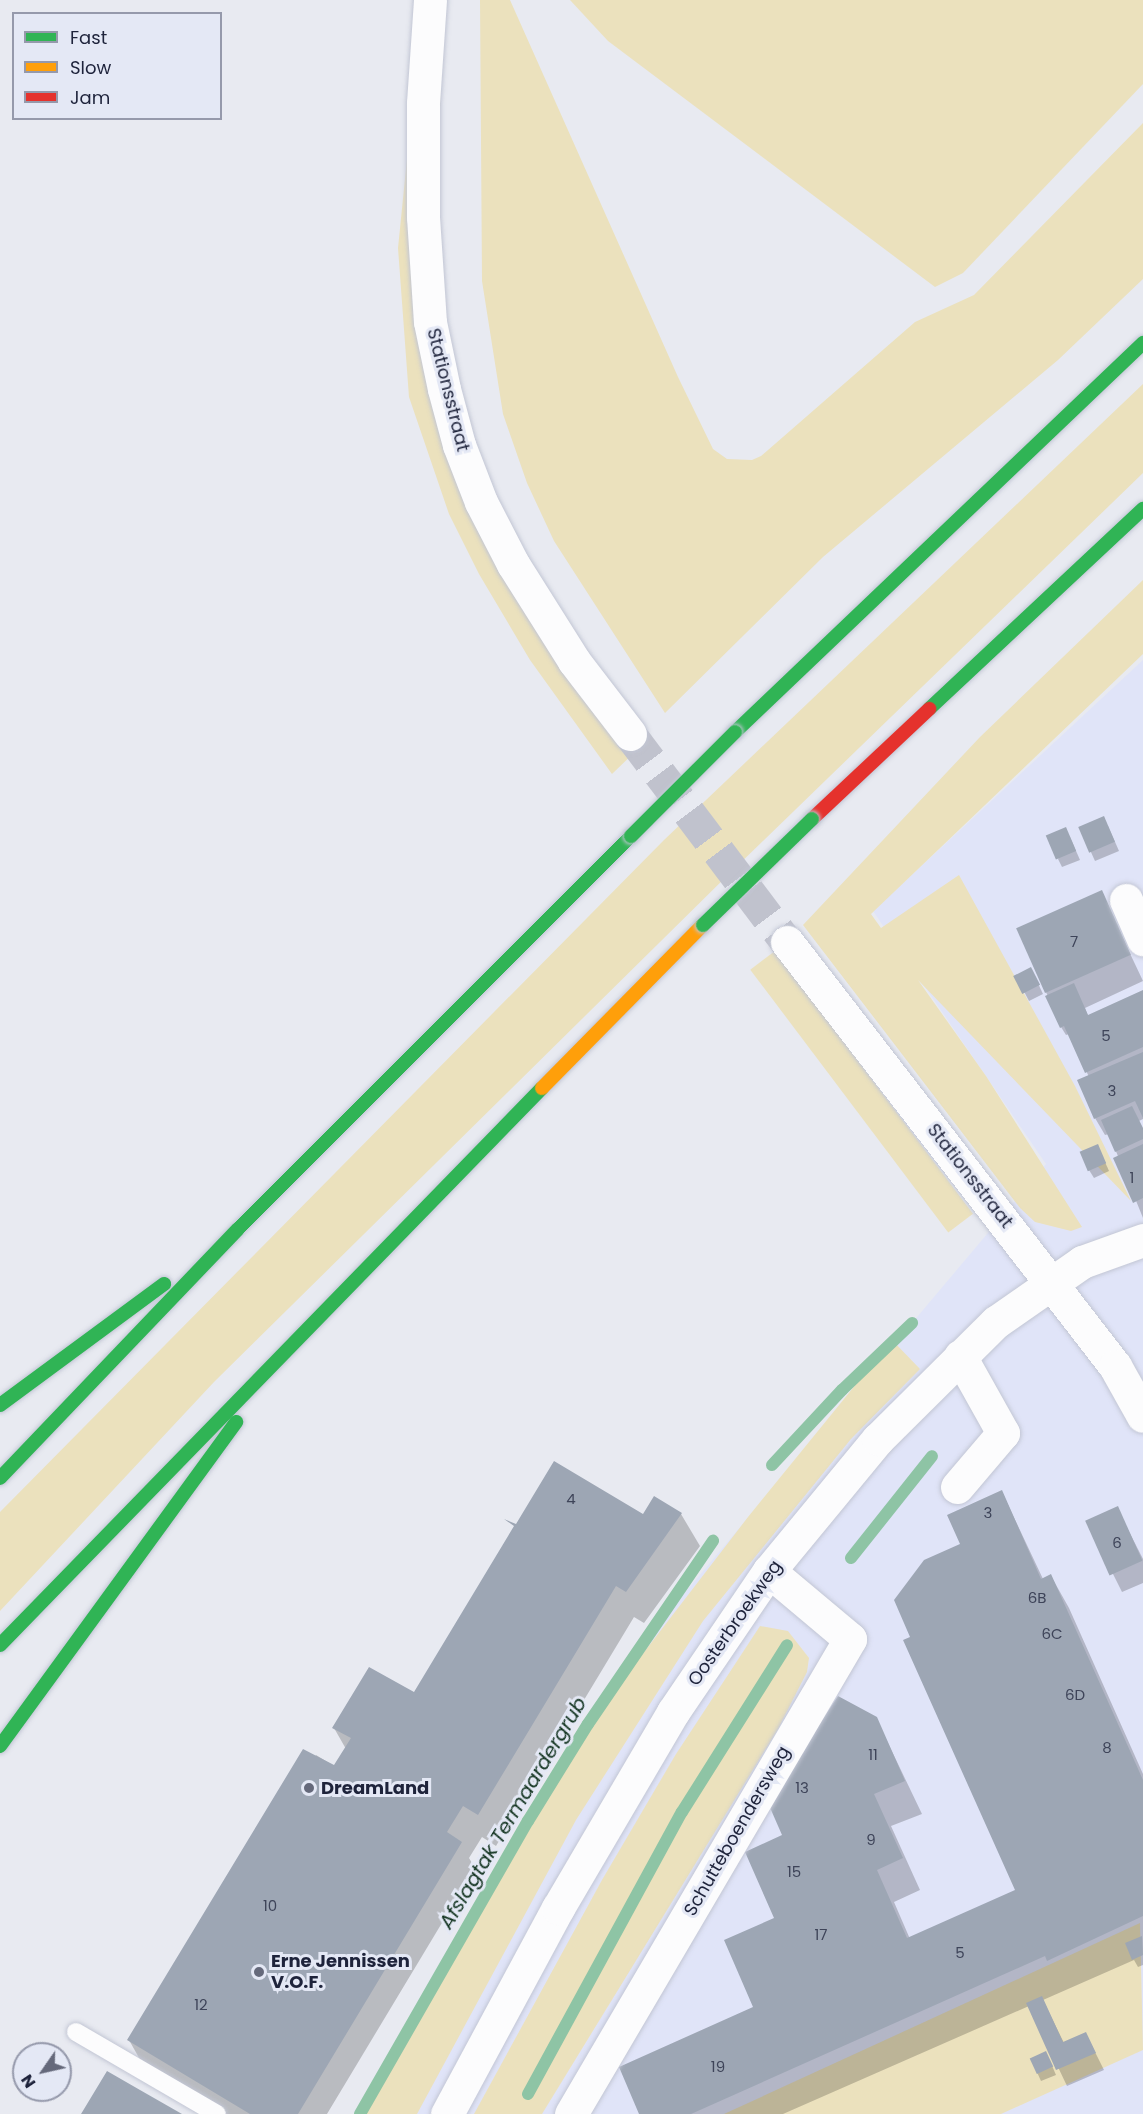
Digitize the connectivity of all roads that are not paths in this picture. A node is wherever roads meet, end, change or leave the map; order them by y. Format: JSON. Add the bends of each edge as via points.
{"nodes":[{"id":1,"x":430,"y":0,"type":"edge"},
{"id":2,"x":1143,"y":343,"type":"edge"},
{"id":3,"x":1143,"y":509,"type":"edge"},
{"id":4,"x":630,"y":734,"type":"tunnel mouth"},
{"id":5,"x":1126,"y":900,"type":"dead end"},
{"id":6,"x":1143,"y":939,"type":"edge"},
{"id":7,"x":787,"y":942,"type":"tunnel mouth"},
{"id":8,"x":238,"y":1229,"type":"junction"},
{"id":9,"x":1143,"y":1240,"type":"edge"},
{"id":10,"x":1052,"y":1282,"type":"junction"},
{"id":11,"x":308,"y":1324,"type":"junction"},
{"id":12,"x":960,"y":1356,"type":"junction"},
{"id":13,"x":0,"y":1405,"type":"edge"},
{"id":14,"x":1143,"y":1416,"type":"edge"},
{"id":15,"x":0,"y":1478,"type":"edge"},
{"id":16,"x":957,"y":1487,"type":"dead end"},
{"id":17,"x":769,"y":1570,"type":"junction"},
{"id":18,"x":0,"y":1645,"type":"edge"},
{"id":19,"x":0,"y":1746,"type":"edge"},
{"id":20,"x":76,"y":2031,"type":"dead end"},
{"id":21,"x":218,"y":2114,"type":"edge"},
{"id":22,"x":447,"y":2114,"type":"edge"},
{"id":23,"x":570,"y":2114,"type":"edge"}],
"edges":[{"from":1,"to":4,"type":"street","name":"Stationsstraat","via":[[423,217],[430,322],[459,445],[513,564],[574,661]]},
{"from":2,"to":8,"type":"highway","bridge":true,"via":[[735,732]]},
{"from":3,"to":11,"type":"highway","bridge":true,"via":[[703,925]]},
{"from":5,"to":6,"type":"street"},
{"from":7,"to":10,"type":"street","name":"Stationsstraat"},
{"from":8,"to":13,"type":"highway"},
{"from":8,"to":15,"type":"highway"},
{"from":9,"to":10,"type":"street","name":"Oosterbroekweg","via":[[1098,1255]]},
{"from":10,"to":12,"type":"street","name":"Oosterbroekweg","via":[[996,1322]]},
{"from":10,"to":14,"type":"street","name":"Stationsstraat","via":[[1115,1366]]},
{"from":11,"to":18,"type":"highway"},
{"from":11,"to":19,"type":"highway"},
{"from":12,"to":16,"type":"street","via":[[1003,1433]]},
{"from":12,"to":17,"type":"street","name":"Oosterbroekweg","via":[[878,1439]]},
{"from":17,"to":22,"type":"street","name":"Oosterbroekweg","via":[[673,1712],[558,1908]]},
{"from":17,"to":23,"type":"street","name":"Schutteboendersweg","via":[[850,1639]]},
{"from":20,"to":21,"type":"lane"}]}
